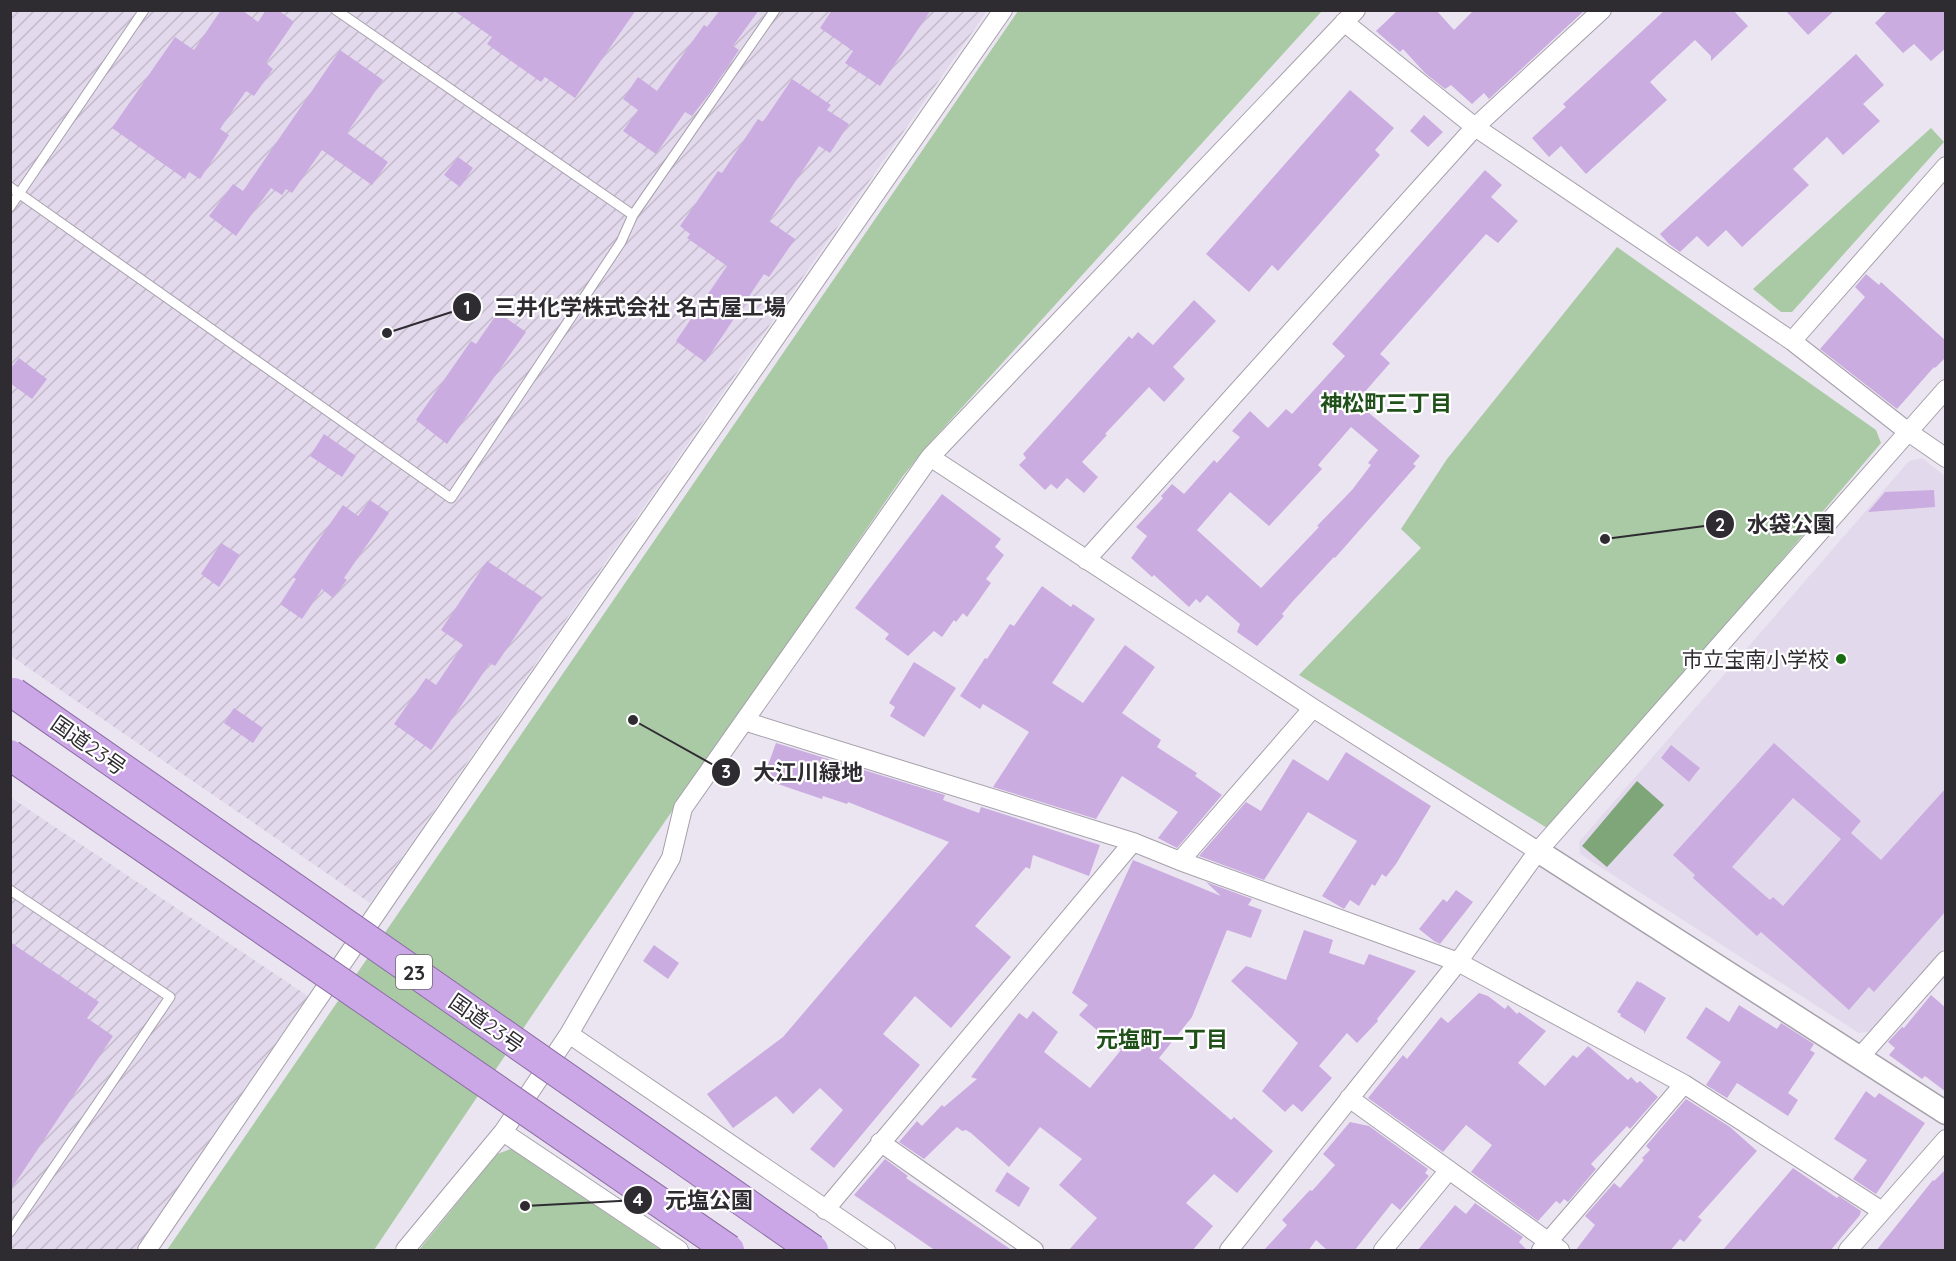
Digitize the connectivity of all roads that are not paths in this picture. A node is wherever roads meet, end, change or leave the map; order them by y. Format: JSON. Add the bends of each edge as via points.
{"nodes":[{"id":1,"x":144,"y":10,"type":"edge"},
{"id":2,"x":336,"y":10,"type":"edge"},
{"id":3,"x":775,"y":10,"type":"edge"},
{"id":4,"x":1003,"y":10,"type":"edge"},
{"id":5,"x":1602,"y":10,"type":"edge"},
{"id":6,"x":1350,"y":16,"type":"edge"},
{"id":7,"x":1475,"y":127,"type":"junction"},
{"id":8,"x":1946,"y":166,"type":"edge"},
{"id":9,"x":10,"y":187,"type":"edge"},
{"id":10,"x":20,"y":193,"type":"junction"},
{"id":11,"x":10,"y":207,"type":"edge"},
{"id":12,"x":633,"y":215,"type":"junction"},
{"id":13,"x":1792,"y":341,"type":"junction"},
{"id":14,"x":1946,"y":389,"type":"edge"},
{"id":15,"x":1907,"y":431,"type":"junction"},
{"id":16,"x":930,"y":457,"type":"junction"},
{"id":17,"x":1946,"y":458,"type":"edge"},
{"id":18,"x":1086,"y":561,"type":"junction"},
{"id":19,"x":14,"y":693,"type":"dead end"},
{"id":20,"x":1313,"y":708,"type":"junction"},
{"id":21,"x":744,"y":721,"type":"junction"},
{"id":22,"x":10,"y":755,"type":"edge"},
{"id":23,"x":1133,"y":842,"type":"junction"},
{"id":24,"x":1538,"y":852,"type":"junction"},
{"id":25,"x":1180,"y":861,"type":"junction"},
{"id":26,"x":10,"y":890,"type":"edge"},
{"id":27,"x":1946,"y":960,"type":"edge"},
{"id":28,"x":1458,"y":962,"type":"junction"},
{"id":29,"x":569,"y":1034,"type":"junction"},
{"id":30,"x":1859,"y":1058,"type":"junction"},
{"id":31,"x":1684,"y":1084,"type":"junction"},
{"id":32,"x":1349,"y":1098,"type":"junction"},
{"id":33,"x":1946,"y":1113,"type":"edge"},
{"id":34,"x":502,"y":1132,"type":"junction"},
{"id":35,"x":1946,"y":1139,"type":"edge"},
{"id":36,"x":880,"y":1142,"type":"junction"},
{"id":37,"x":1449,"y":1170,"type":"junction"},
{"id":38,"x":825,"y":1210,"type":"junction"},
{"id":39,"x":1882,"y":1211,"type":"junction"},
{"id":40,"x":10,"y":1232,"type":"edge"},
{"id":41,"x":1550,"y":1248,"type":"edge"},
{"id":42,"x":147,"y":1251,"type":"edge"},
{"id":43,"x":405,"y":1251,"type":"edge"},
{"id":44,"x":679,"y":1251,"type":"edge"},
{"id":45,"x":729,"y":1251,"type":"edge"},
{"id":46,"x":813,"y":1251,"type":"edge"},
{"id":47,"x":886,"y":1251,"type":"edge"},
{"id":48,"x":1034,"y":1251,"type":"edge"},
{"id":49,"x":1229,"y":1251,"type":"edge"},
{"id":50,"x":1383,"y":1251,"type":"edge"},
{"id":51,"x":1848,"y":1251,"type":"edge"}],
"edges":[{"from":1,"to":10,"type":"lane"},
{"from":2,"to":12,"type":"lane"},
{"from":3,"to":12,"type":"lane"},
{"from":4,"to":42,"type":"street","via":[[412,860]]},
{"from":5,"to":7,"type":"street"},
{"from":6,"to":7,"type":"street"},
{"from":6,"to":16,"type":"street"},
{"from":7,"to":13,"type":"street"},
{"from":7,"to":18,"type":"street"},
{"from":8,"to":13,"type":"street"},
{"from":9,"to":10,"type":"lane"},
{"from":10,"to":11,"type":"lane"},
{"from":10,"to":12,"type":"lane","via":[[451,498],[621,242]]},
{"from":13,"to":15,"type":"street"},
{"from":14,"to":15,"type":"street"},
{"from":15,"to":17,"type":"street"},
{"from":15,"to":24,"type":"street"},
{"from":16,"to":18,"type":"street"},
{"from":16,"to":21,"type":"street"},
{"from":18,"to":20,"type":"street"},
{"from":19,"to":46,"type":"highway","name":"国道23号","number":"23","bridge":true},
{"from":20,"to":24,"type":"street"},
{"from":20,"to":25,"type":"street"},
{"from":21,"to":23,"type":"street"},
{"from":21,"to":29,"type":"street","via":[[683,808],[671,858]]},
{"from":22,"to":45,"type":"highway","number":"23","bridge":true},
{"from":23,"to":25,"type":"street"},
{"from":23,"to":36,"type":"street"},
{"from":24,"to":28,"type":"street"},
{"from":24,"to":30,"type":"street"},
{"from":25,"to":28,"type":"street"},
{"from":26,"to":40,"type":"lane","via":[[170,997]]},
{"from":27,"to":30,"type":"street"},
{"from":28,"to":31,"type":"street"},
{"from":28,"to":32,"type":"street"},
{"from":29,"to":34,"type":"street"},
{"from":29,"to":38,"type":"street"},
{"from":30,"to":33,"type":"street"},
{"from":31,"to":39,"type":"street"},
{"from":31,"to":41,"type":"street"},
{"from":32,"to":37,"type":"street"},
{"from":32,"to":49,"type":"street"},
{"from":34,"to":43,"type":"street"},
{"from":34,"to":44,"type":"street"},
{"from":35,"to":39,"type":"street"},
{"from":36,"to":38,"type":"street"},
{"from":36,"to":48,"type":"street"},
{"from":37,"to":41,"type":"street"},
{"from":37,"to":50,"type":"street"},
{"from":38,"to":47,"type":"street"},
{"from":39,"to":51,"type":"street"}]}
